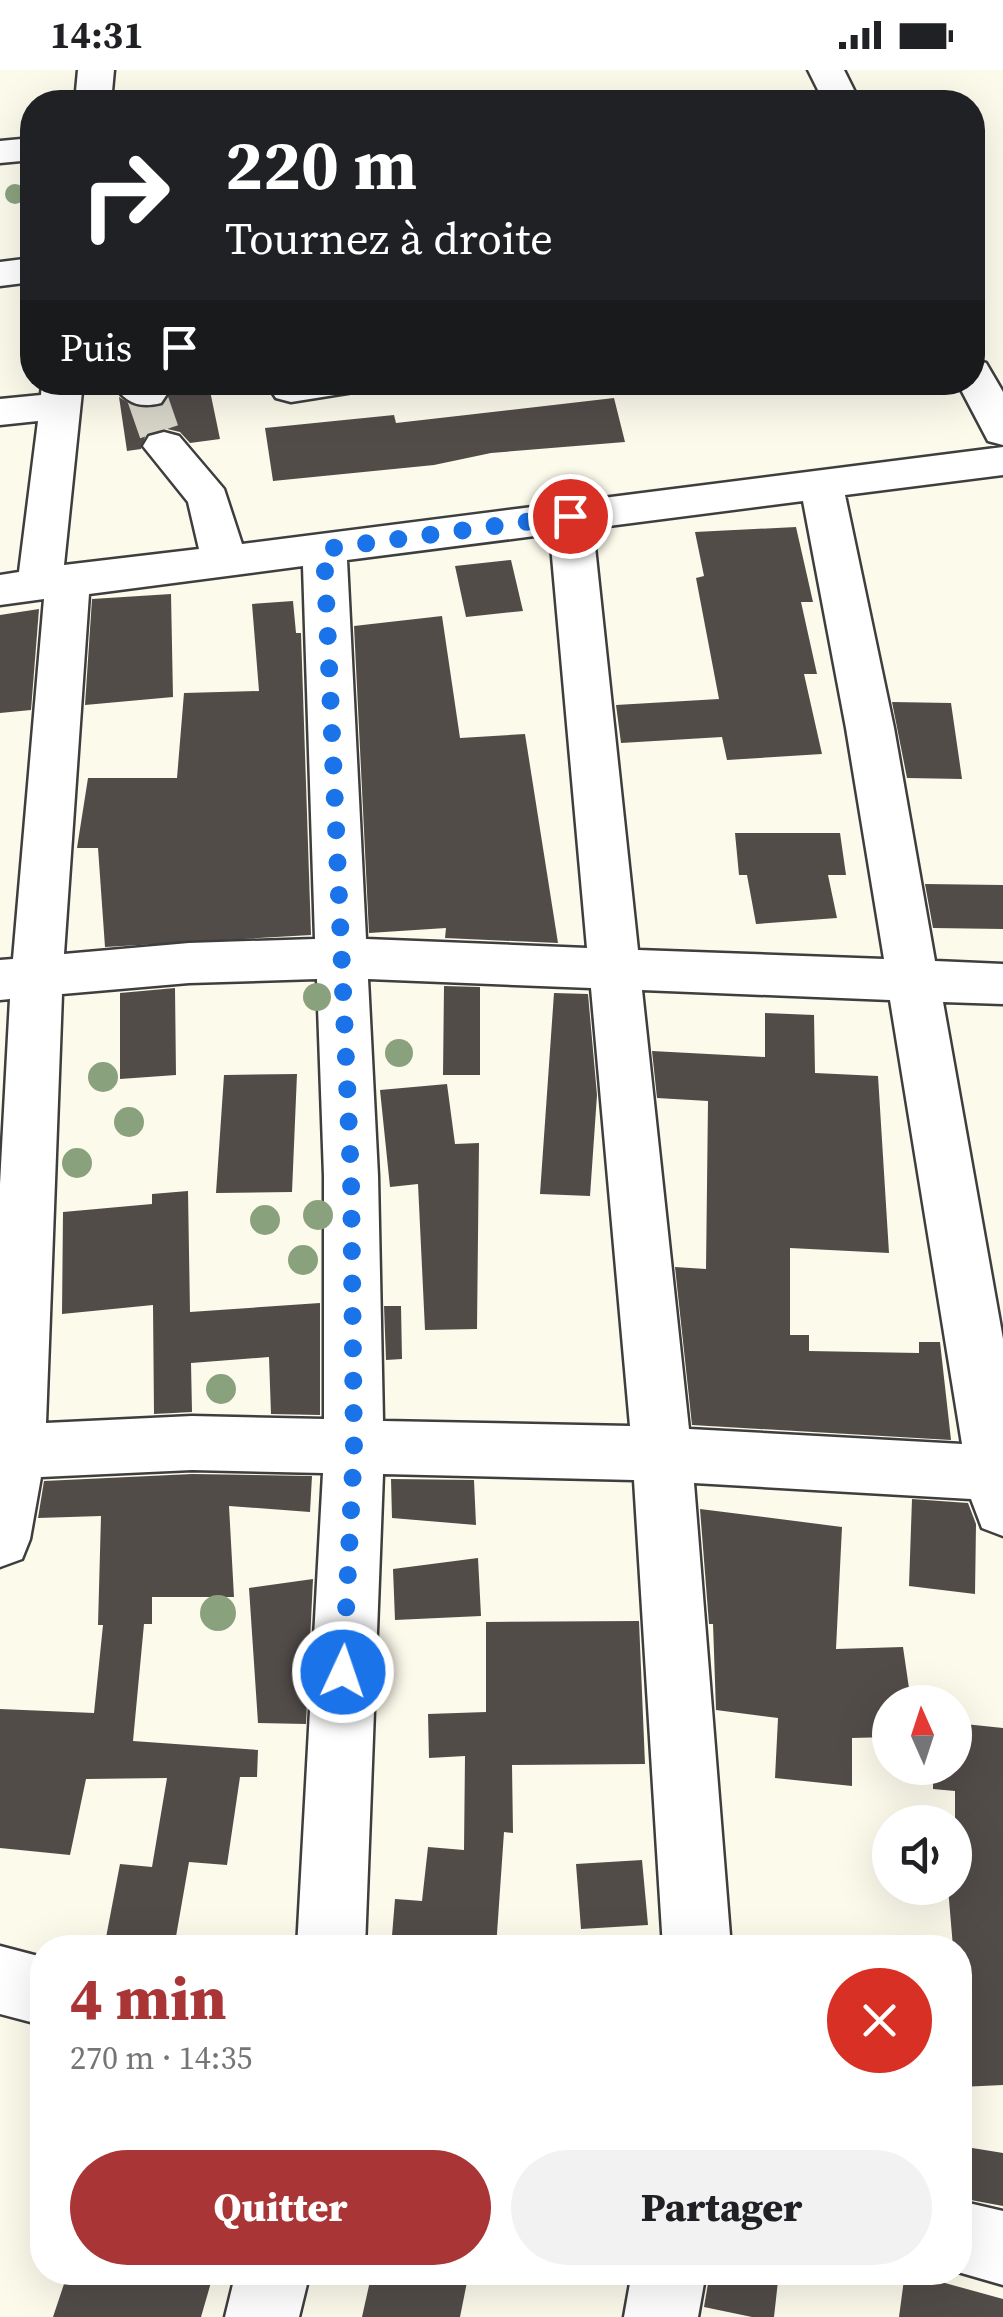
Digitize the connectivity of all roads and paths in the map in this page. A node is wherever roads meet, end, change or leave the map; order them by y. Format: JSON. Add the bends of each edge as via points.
{"nodes":[{"id":1,"x":59,"y":395,"type":"edge"},
{"id":2,"x":62,"y":395,"type":"edge"},
{"id":3,"x":984,"y":395,"type":"edge"},
{"id":4,"x":0,"y":412,"type":"edge"},
{"id":5,"x":1003,"y":432,"type":"edge"},
{"id":6,"x":164,"y":446,"type":"tunnel mouth"},
{"id":7,"x":1003,"y":461,"type":"edge"},
{"id":8,"x":821,"y":484,"type":"junction"},
{"id":9,"x":570,"y":516,"type":"junction"},
{"id":10,"x":324,"y":549,"type":"junction"},
{"id":11,"x":224,"y":561,"type":"junction"},
{"id":12,"x":36,"y":584,"type":"edge"},
{"id":13,"x":341,"y":958,"type":"junction"},
{"id":14,"x":617,"y":969,"type":"junction"},
{"id":15,"x":18,"y":978,"type":"edge"},
{"id":16,"x":910,"y":982,"type":"junction"},
{"id":17,"x":1003,"y":984,"type":"edge"},
{"id":18,"x":354,"y":1449,"type":"junction"},
{"id":19,"x":15,"y":1453,"type":"junction"},
{"id":20,"x":662,"y":1454,"type":"junction"},
{"id":21,"x":1000,"y":1485,"type":"edge"},
{"id":22,"x":0,"y":1538,"type":"edge"},
{"id":23,"x":331,"y":1935,"type":"edge"},
{"id":24,"x":696,"y":1935,"type":"edge"},
{"id":25,"x":0,"y":1980,"type":"edge"},
{"id":26,"x":30,"y":1988,"type":"edge"},
{"id":27,"x":972,"y":2240,"type":"edge"},
{"id":28,"x":1003,"y":2248,"type":"edge"},
{"id":29,"x":270,"y":2285,"type":"edge"},
{"id":30,"x":667,"y":2285,"type":"edge"},
{"id":31,"x":262,"y":2317,"type":"edge"},
{"id":32,"x":661,"y":2317,"type":"edge"}],
"edges":[{"from":1,"to":4,"type":"street"},
{"from":2,"to":12,"type":"street"},
{"from":3,"to":5,"type":"street"},
{"from":6,"to":11,"type":"street","via":[[209,499]]},
{"from":7,"to":8,"type":"street"},
{"from":8,"to":9,"type":"street"},
{"from":8,"to":16,"type":"street","via":[[870,728]]},
{"from":9,"to":10,"type":"street"},
{"from":9,"to":14,"type":"street"},
{"from":10,"to":11,"type":"street"},
{"from":10,"to":13,"type":"street"},
{"from":11,"to":12,"type":"street"},
{"from":12,"to":15,"type":"street"},
{"from":13,"to":14,"type":"street"},
{"from":13,"to":15,"type":"street"},
{"from":13,"to":18,"type":"street"},
{"from":14,"to":16,"type":"street"},
{"from":14,"to":20,"type":"street"},
{"from":15,"to":19,"type":"street"},
{"from":16,"to":17,"type":"street"},
{"from":16,"to":21,"type":"street"},
{"from":18,"to":19,"type":"street","via":[[192,1443]]},
{"from":18,"to":20,"type":"street"},
{"from":18,"to":23,"type":"street"},
{"from":19,"to":22,"type":"street"},
{"from":20,"to":21,"type":"street"},
{"from":20,"to":24,"type":"street"},
{"from":25,"to":26,"type":"street"},
{"from":27,"to":28,"type":"street"},
{"from":29,"to":31,"type":"street"},
{"from":30,"to":32,"type":"street"}]}
